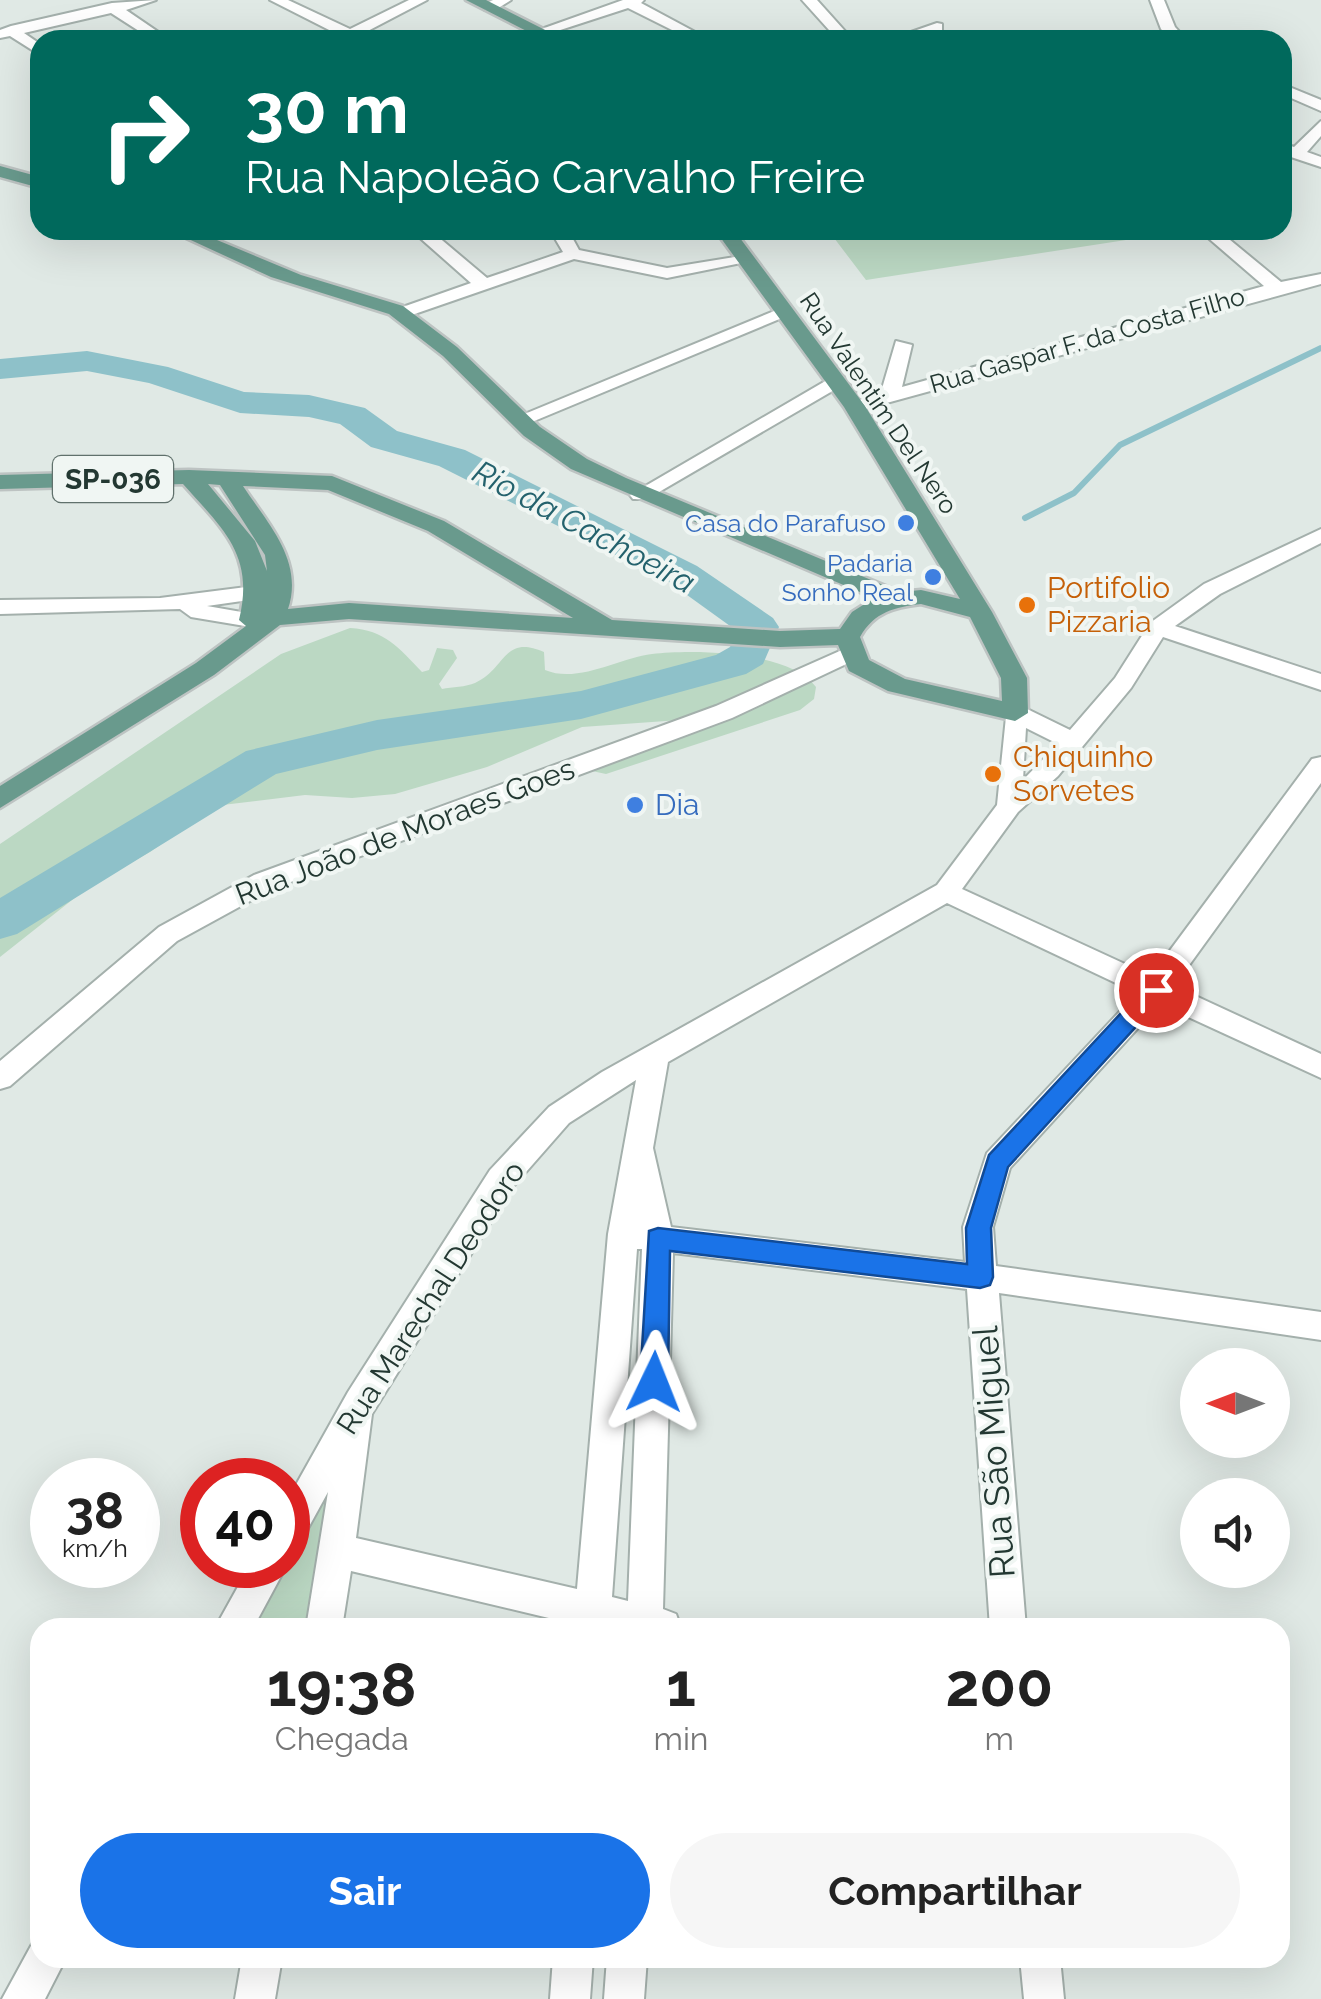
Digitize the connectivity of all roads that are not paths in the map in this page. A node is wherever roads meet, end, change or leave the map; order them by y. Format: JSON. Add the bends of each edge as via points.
{"nodes":[{"id":1,"x":149,"y":0,"type":"edge"},
{"id":2,"x":276,"y":0,"type":"edge"},
{"id":3,"x":420,"y":0,"type":"edge"},
{"id":4,"x":809,"y":0,"type":"edge"},
{"id":5,"x":1157,"y":0,"type":"edge"},
{"id":6,"x":489,"y":2,"type":"edge"},
{"id":7,"x":634,"y":2,"type":"edge"},
{"id":8,"x":112,"y":7,"type":"junction"},
{"id":9,"x":937,"y":27,"type":"dead end"},
{"id":10,"x":148,"y":30,"type":"edge"},
{"id":11,"x":334,"y":30,"type":"edge"},
{"id":12,"x":365,"y":30,"type":"edge"},
{"id":13,"x":541,"y":30,"type":"edge"},
{"id":14,"x":563,"y":30,"type":"edge"},
{"id":15,"x":684,"y":30,"type":"edge"},
{"id":16,"x":837,"y":30,"type":"edge"},
{"id":17,"x":927,"y":30,"type":"edge"},
{"id":18,"x":1169,"y":30,"type":"edge"},
{"id":19,"x":6,"y":32,"type":"edge"},
{"id":20,"x":30,"y":45,"type":"edge"},
{"id":21,"x":1292,"y":93,"type":"edge"},
{"id":22,"x":1321,"y":106,"type":"edge"},
{"id":23,"x":1321,"y":126,"type":"edge"},
{"id":24,"x":1292,"y":149,"type":"edge"},
{"id":25,"x":1292,"y":150,"type":"edge"},
{"id":26,"x":1321,"y":162,"type":"edge"},
{"id":27,"x":0,"y":171,"type":"edge"},
{"id":28,"x":30,"y":181,"type":"edge"},
{"id":29,"x":200,"y":240,"type":"edge"},
{"id":30,"x":432,"y":240,"type":"edge"},
{"id":31,"x":565,"y":240,"type":"edge"},
{"id":32,"x":732,"y":240,"type":"edge"},
{"id":33,"x":1220,"y":240,"type":"edge"},
{"id":34,"x":573,"y":254,"type":"junction"},
{"id":35,"x":747,"y":260,"type":"junction"},
{"id":36,"x":1321,"y":279,"type":"edge"},
{"id":37,"x":484,"y":284,"type":"junction"},
{"id":38,"x":1277,"y":288,"type":"junction"},
{"id":39,"x":403,"y":313,"type":"junction"},
{"id":40,"x":785,"y":313,"type":"junction"},
{"id":41,"x":903,"y":345,"type":"dead end"},
{"id":42,"x":834,"y":382,"type":"junction"},
{"id":43,"x":890,"y":395,"type":"junction"},
{"id":44,"x":854,"y":406,"type":"junction"},
{"id":45,"x":520,"y":420,"type":"junction"},
{"id":46,"x":188,"y":477,"type":"junction"},
{"id":47,"x":226,"y":478,"type":"junction"},
{"id":48,"x":0,"y":482,"type":"edge"},
{"id":49,"x":640,"y":495,"type":"junction"},
{"id":50,"x":1321,"y":535,"type":"edge"},
{"id":51,"x":271,"y":593,"type":"junction"},
{"id":52,"x":895,"y":599,"type":"junction"},
{"id":53,"x":160,"y":604,"type":"junction"},
{"id":54,"x":0,"y":608,"type":"edge"},
{"id":55,"x":349,"y":612,"type":"junction"},
{"id":56,"x":980,"y":612,"type":"junction"},
{"id":57,"x":260,"y":624,"type":"junction"},
{"id":58,"x":604,"y":626,"type":"junction"},
{"id":59,"x":1158,"y":628,"type":"junction"},
{"id":60,"x":850,"y":645,"type":"junction"},
{"id":61,"x":1321,"y":682,"type":"edge"},
{"id":62,"x":1015,"y":712,"type":"junction"},
{"id":63,"x":1072,"y":741,"type":"junction"},
{"id":64,"x":1321,"y":766,"type":"edge"},
{"id":65,"x":0,"y":799,"type":"edge"},
{"id":66,"x":1008,"y":806,"type":"junction"},
{"id":67,"x":946,"y":892,"type":"junction"},
{"id":68,"x":1156,"y":990,"type":"junction"},
{"id":69,"x":654,"y":1060,"type":"junction"},
{"id":70,"x":1321,"y":1067,"type":"edge"},
{"id":71,"x":0,"y":1078,"type":"edge"},
{"id":72,"x":641,"y":1152,"type":"junction"},
{"id":73,"x":622,"y":1234,"type":"junction"},
{"id":74,"x":658,"y":1238,"type":"junction"},
{"id":75,"x":980,"y":1277,"type":"junction"},
{"id":76,"x":1321,"y":1326,"type":"edge"},
{"id":77,"x":360,"y":1403,"type":"junction"},
{"id":78,"x":310,"y":1493,"type":"edge"},
{"id":79,"x":338,"y":1551,"type":"junction"},
{"id":80,"x":256,"y":1588,"type":"edge"},
{"id":81,"x":239,"y":1618,"type":"edge"},
{"id":82,"x":326,"y":1618,"type":"edge"},
{"id":83,"x":586,"y":1618,"type":"edge"},
{"id":84,"x":593,"y":1618,"type":"edge"},
{"id":85,"x":651,"y":1618,"type":"edge"},
{"id":86,"x":1007,"y":1618,"type":"edge"},
{"id":87,"x":40,"y":1968,"type":"edge"},
{"id":88,"x":260,"y":1968,"type":"edge"},
{"id":89,"x":572,"y":1968,"type":"edge"},
{"id":90,"x":626,"y":1968,"type":"edge"},
{"id":91,"x":1041,"y":1968,"type":"edge"},
{"id":92,"x":22,"y":1999,"type":"edge"},
{"id":93,"x":255,"y":1999,"type":"edge"},
{"id":94,"x":570,"y":1999,"type":"edge"},
{"id":95,"x":624,"y":1999,"type":"edge"},
{"id":96,"x":1044,"y":1999,"type":"edge"}],
"edges":[{"from":1,"to":8,"type":"street"},
{"from":2,"to":11,"type":"street"},
{"from":3,"to":12,"type":"street"},
{"from":4,"to":16,"type":"street"},
{"from":5,"to":18,"type":"street"},
{"from":6,"to":13,"type":"main road"},
{"from":7,"to":14,"type":"street"},
{"from":7,"to":15,"type":"street"},
{"from":8,"to":10,"type":"street"},
{"from":8,"to":19,"type":"street"},
{"from":9,"to":17,"type":"street"},
{"from":19,"to":20,"type":"street"},
{"from":21,"to":22,"type":"street"},
{"from":23,"to":24,"type":"street"},
{"from":25,"to":26,"type":"street"},
{"from":27,"to":28,"type":"main road"},
{"from":29,"to":39,"type":"main road","via":[[268,270]]},
{"from":30,"to":37,"type":"street"},
{"from":31,"to":34,"type":"street"},
{"from":32,"to":35,"type":"main road","name":"Rua Valentim Del Nero"},
{"from":33,"to":38,"type":"street"},
{"from":34,"to":35,"type":"street","via":[[668,273]]},
{"from":34,"to":37,"type":"street"},
{"from":35,"to":40,"type":"main road","name":"Rua Valentim Del Nero"},
{"from":36,"to":38,"type":"street","name":"Rua Gaspar F. da Costa Filho"},
{"from":37,"to":39,"type":"street"},
{"from":38,"to":43,"type":"street","name":"Rua Gaspar F. da Costa Filho"},
{"from":39,"to":45,"type":"main road"},
{"from":40,"to":42,"type":"main road","name":"Rua Valentim Del Nero"},
{"from":40,"to":45,"type":"street"},
{"from":41,"to":43,"type":"street"},
{"from":42,"to":44,"type":"main road","name":"Rua Valentim Del Nero"},
{"from":42,"to":49,"type":"street"},
{"from":43,"to":44,"type":"street","name":"Rua Gaspar F. da Costa Filho"},
{"from":44,"to":56,"type":"main road","name":"Rua Valentim Del Nero"},
{"from":45,"to":49,"type":"main road","via":[[574,462]]},
{"from":46,"to":47,"type":"main road","number":"SP-036"},
{"from":46,"to":48,"type":"main road","number":"SP-036"},
{"from":46,"to":51,"type":"main road","number":"SP-036","via":[[250,551]]},
{"from":47,"to":51,"type":"main road","via":[[277,555]]},
{"from":47,"to":58,"type":"main road","via":[[332,483],[391,505]]},
{"from":49,"to":52,"type":"main road","via":[[838,570]]},
{"from":50,"to":59,"type":"street","via":[[1212,589]]},
{"from":51,"to":53,"type":"street"},
{"from":51,"to":55,"type":"main road"},
{"from":51,"to":57,"type":"main road"},
{"from":52,"to":56,"type":"main road","via":[[948,600]]},
{"from":52,"to":60,"type":"main road","via":[[864,614]]},
{"from":53,"to":54,"type":"street"},
{"from":53,"to":57,"type":"street"},
{"from":55,"to":57,"type":"main road"},
{"from":55,"to":58,"type":"main road"},
{"from":56,"to":62,"type":"main road","name":"Rua Valentim Del Nero","via":[[1014,678]]},
{"from":57,"to":65,"type":"main road"},
{"from":58,"to":60,"type":"main road"},
{"from":59,"to":61,"type":"street"},
{"from":59,"to":63,"type":"street","via":[[1123,684]]},
{"from":60,"to":62,"type":"main road","via":[[868,673]]},
{"from":60,"to":71,"type":"street","name":"Rua João de Moraes Goes","via":[[724,712],[220,903],[168,934]]},
{"from":62,"to":63,"type":"street"},
{"from":62,"to":66,"type":"street"},
{"from":63,"to":66,"type":"street"},
{"from":64,"to":68,"type":"street","name":"Rua São Miguel"},
{"from":66,"to":67,"type":"street"},
{"from":67,"to":68,"type":"street"},
{"from":67,"to":69,"type":"street","name":"Rua Marechal Deodoro"},
{"from":68,"to":70,"type":"street"},
{"from":68,"to":75,"type":"street","name":"Rua São Miguel","via":[[998,1162],[978,1228]]},
{"from":69,"to":72,"type":"street"},
{"from":69,"to":77,"type":"street","name":"Rua Marechal Deodoro","via":[[559,1115],[502,1179]]},
{"from":72,"to":73,"type":"street"},
{"from":72,"to":74,"type":"street"},
{"from":73,"to":74,"type":"street"},
{"from":73,"to":84,"type":"street"},
{"from":74,"to":75,"type":"street"},
{"from":74,"to":85,"type":"street"},
{"from":75,"to":76,"type":"street"},
{"from":75,"to":86,"type":"street","name":"Rua São Miguel"},
{"from":77,"to":78,"type":"street","name":"Rua Marechal Deodoro"},
{"from":77,"to":79,"type":"street"},
{"from":79,"to":82,"type":"street"},
{"from":79,"to":83,"type":"street"},
{"from":80,"to":81,"type":"street"},
{"from":87,"to":92,"type":"street"},
{"from":88,"to":93,"type":"street"},
{"from":89,"to":94,"type":"street"},
{"from":90,"to":95,"type":"street"},
{"from":91,"to":96,"type":"street"}]}
